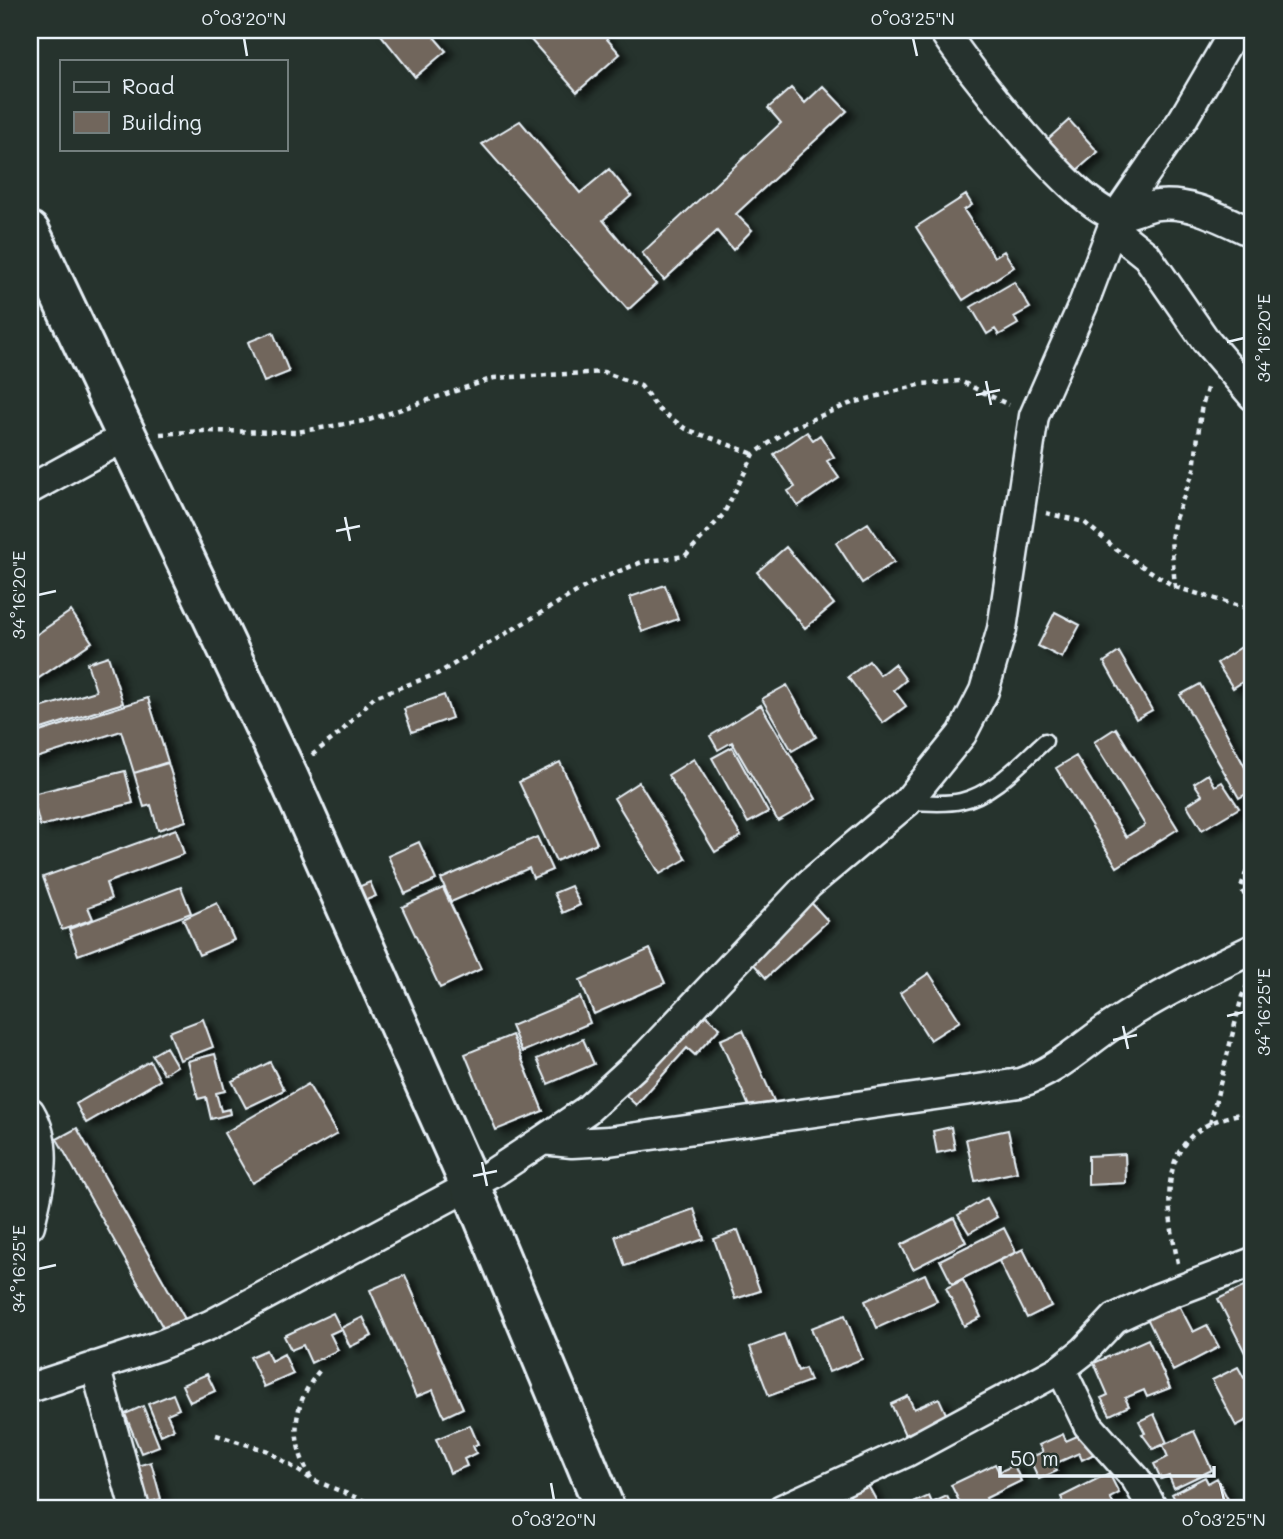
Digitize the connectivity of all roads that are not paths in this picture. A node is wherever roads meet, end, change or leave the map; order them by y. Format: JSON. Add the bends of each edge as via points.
{"nodes":[{"id":1,"x":943,"y":30,"type":"edge"},
{"id":2,"x":1235,"y":30,"type":"edge"},
{"id":3,"x":1114,"y":221,"type":"junction"},
{"id":4,"x":30,"y":232,"type":"edge"},
{"id":5,"x":1253,"y":233,"type":"edge"},
{"id":6,"x":1253,"y":396,"type":"edge"},
{"id":7,"x":125,"y":437,"type":"junction"},
{"id":8,"x":30,"y":489,"type":"edge"},
{"id":9,"x":1045,"y":741,"type":"dead end"},
{"id":10,"x":907,"y":802,"type":"junction"},
{"id":11,"x":1253,"y":949,"type":"edge"},
{"id":12,"x":30,"y":1112,"type":"edge"},
{"id":13,"x":542,"y":1140,"type":"junction"},
{"id":14,"x":470,"y":1185,"type":"junction"},
{"id":15,"x":30,"y":1225,"type":"edge"},
{"id":16,"x":1253,"y":1262,"type":"edge"},
{"id":17,"x":95,"y":1366,"type":"junction"},
{"id":18,"x":1061,"y":1369,"type":"junction"},
{"id":19,"x":30,"y":1388,"type":"edge"},
{"id":20,"x":135,"y":1509,"type":"edge"},
{"id":21,"x":606,"y":1509,"type":"edge"},
{"id":22,"x":782,"y":1509,"type":"edge"},
{"id":23,"x":1153,"y":1509,"type":"edge"}],
"edges":[{"from":1,"to":3,"type":"street","via":[[1045,158]]},
{"from":2,"to":3,"type":"street"},
{"from":3,"to":5,"type":"street","via":[[1156,205],[1176,203]]},
{"from":3,"to":6,"type":"street","via":[[1147,256],[1216,354]]},
{"from":3,"to":10,"type":"street","via":[[1034,416],[1002,629],[984,691],[962,734]]},
{"from":4,"to":7,"type":"street"},
{"from":7,"to":8,"type":"street"},
{"from":7,"to":14,"type":"street","via":[[289,778]]},
{"from":9,"to":10,"type":"lane","via":[[975,797]]},
{"from":10,"to":13,"type":"street","via":[[809,884],[639,1063],[587,1110]]},
{"from":11,"to":13,"type":"street","via":[[1162,995],[1060,1063],[1020,1083],[609,1140]]},
{"from":12,"to":15,"type":"street","via":[[39,1129],[42,1172]]},
{"from":13,"to":14,"type":"street"},
{"from":14,"to":17,"type":"street","via":[[210,1325]]},
{"from":14,"to":21,"type":"street"},
{"from":16,"to":18,"type":"street","via":[[1115,1318]]},
{"from":17,"to":19,"type":"street"},
{"from":17,"to":20,"type":"street"},
{"from":18,"to":22,"type":"street","via":[[907,1452]]},
{"from":18,"to":23,"type":"street","via":[[1088,1425],[1136,1479]]}]}
